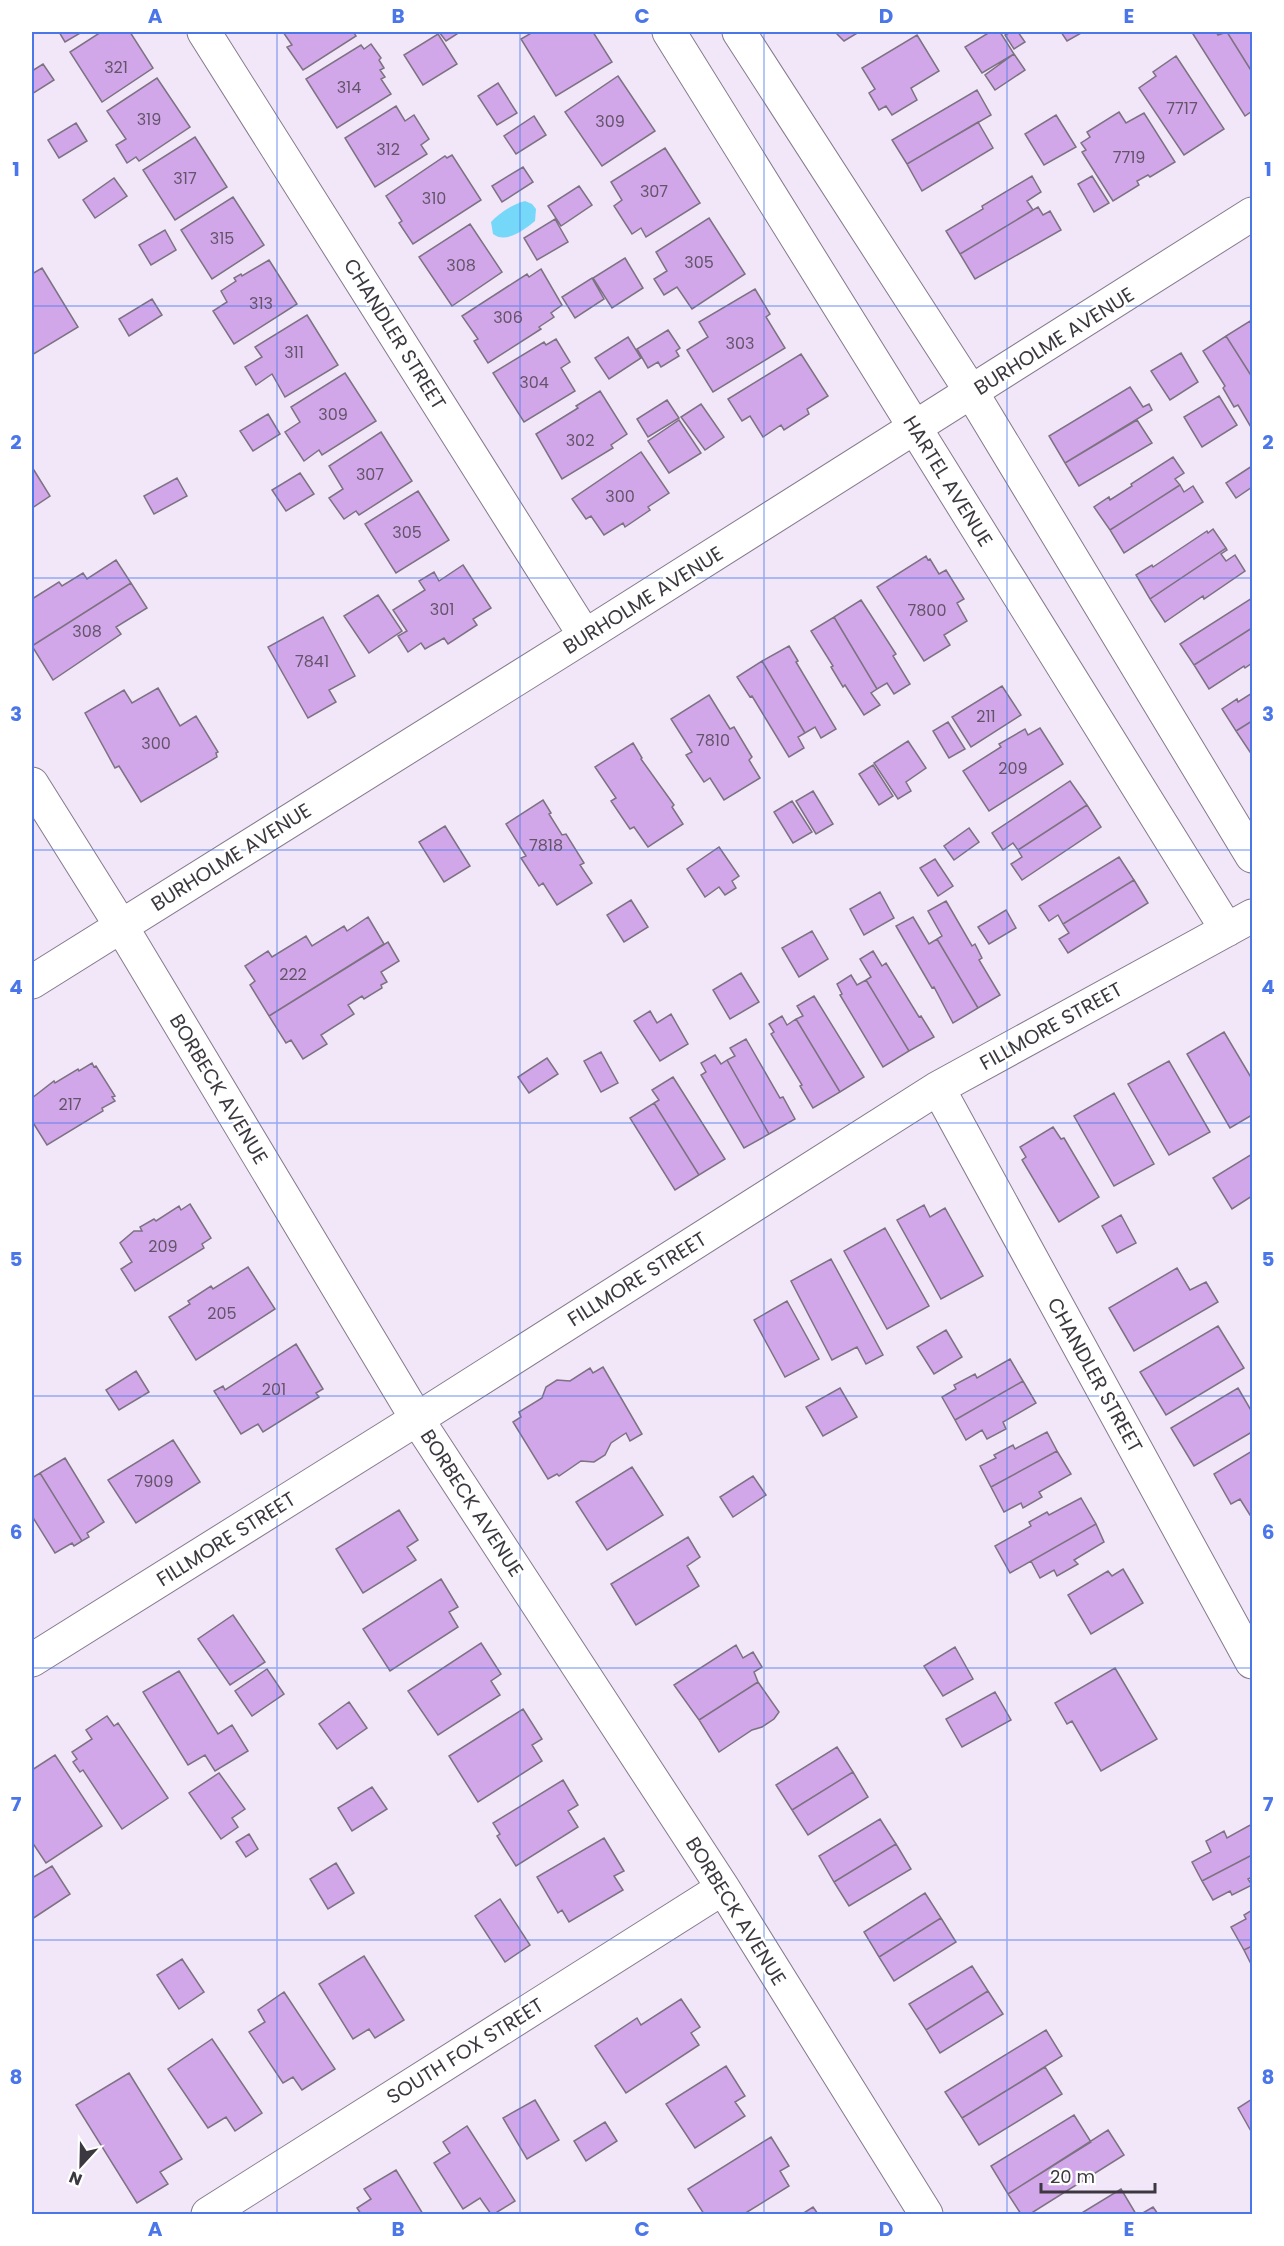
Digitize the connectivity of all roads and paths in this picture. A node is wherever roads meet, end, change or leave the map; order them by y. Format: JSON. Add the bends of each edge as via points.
{"nodes":[{"id":1,"x":204,"y":32,"type":"edge"},
{"id":2,"x":669,"y":32,"type":"edge"},
{"id":3,"x":740,"y":32,"type":"edge"},
{"id":4,"x":1252,"y":214,"type":"edge"},
{"id":5,"x":972,"y":393,"type":"junction"},
{"id":6,"x":916,"y":428,"type":"junction"},
{"id":7,"x":585,"y":636,"type":"junction"},
{"id":8,"x":32,"y":784,"type":"edge"},
{"id":9,"x":1252,"y":856,"type":"edge"},
{"id":10,"x":1240,"y":923,"type":"edge"},
{"id":11,"x":121,"y":926,"type":"junction"},
{"id":12,"x":32,"y":982,"type":"edge"},
{"id":13,"x":938,"y":1088,"type":"junction"},
{"id":14,"x":417,"y":1419,"type":"junction"},
{"id":15,"x":32,"y":1660,"type":"edge"},
{"id":16,"x":1252,"y":1662,"type":"edge"},
{"id":17,"x":723,"y":1888,"type":"junction"},
{"id":18,"x":208,"y":2214,"type":"edge"},
{"id":19,"x":926,"y":2214,"type":"edge"}],
"edges":[{"from":1,"to":7,"type":"street","name":"CHANDLER STREET"},
{"from":2,"to":6,"type":"street","name":"HARTEL AVENUE"},
{"from":3,"to":5,"type":"street"},
{"from":4,"to":5,"type":"street","name":"BURHOLME AVENUE"},
{"from":5,"to":6,"type":"street","name":"BURHOLME AVENUE"},
{"from":5,"to":9,"type":"street"},
{"from":6,"to":7,"type":"street","name":"BURHOLME AVENUE"},
{"from":6,"to":10,"type":"street","name":"HARTEL AVENUE"},
{"from":7,"to":11,"type":"street","name":"BURHOLME AVENUE"},
{"from":8,"to":11,"type":"street","name":"BORBECK AVENUE"},
{"from":10,"to":13,"type":"street","name":"FILLMORE STREET"},
{"from":11,"to":12,"type":"street","name":"BURHOLME AVENUE"},
{"from":11,"to":14,"type":"street","name":"BORBECK AVENUE"},
{"from":13,"to":14,"type":"street","name":"FILLMORE STREET"},
{"from":13,"to":16,"type":"street","name":"CHANDLER STREET"},
{"from":14,"to":15,"type":"street","name":"FILLMORE STREET"},
{"from":14,"to":17,"type":"street","name":"BORBECK AVENUE"},
{"from":17,"to":18,"type":"street","name":"SOUTH FOX STREET"},
{"from":17,"to":19,"type":"street","name":"BORBECK AVENUE"}]}
